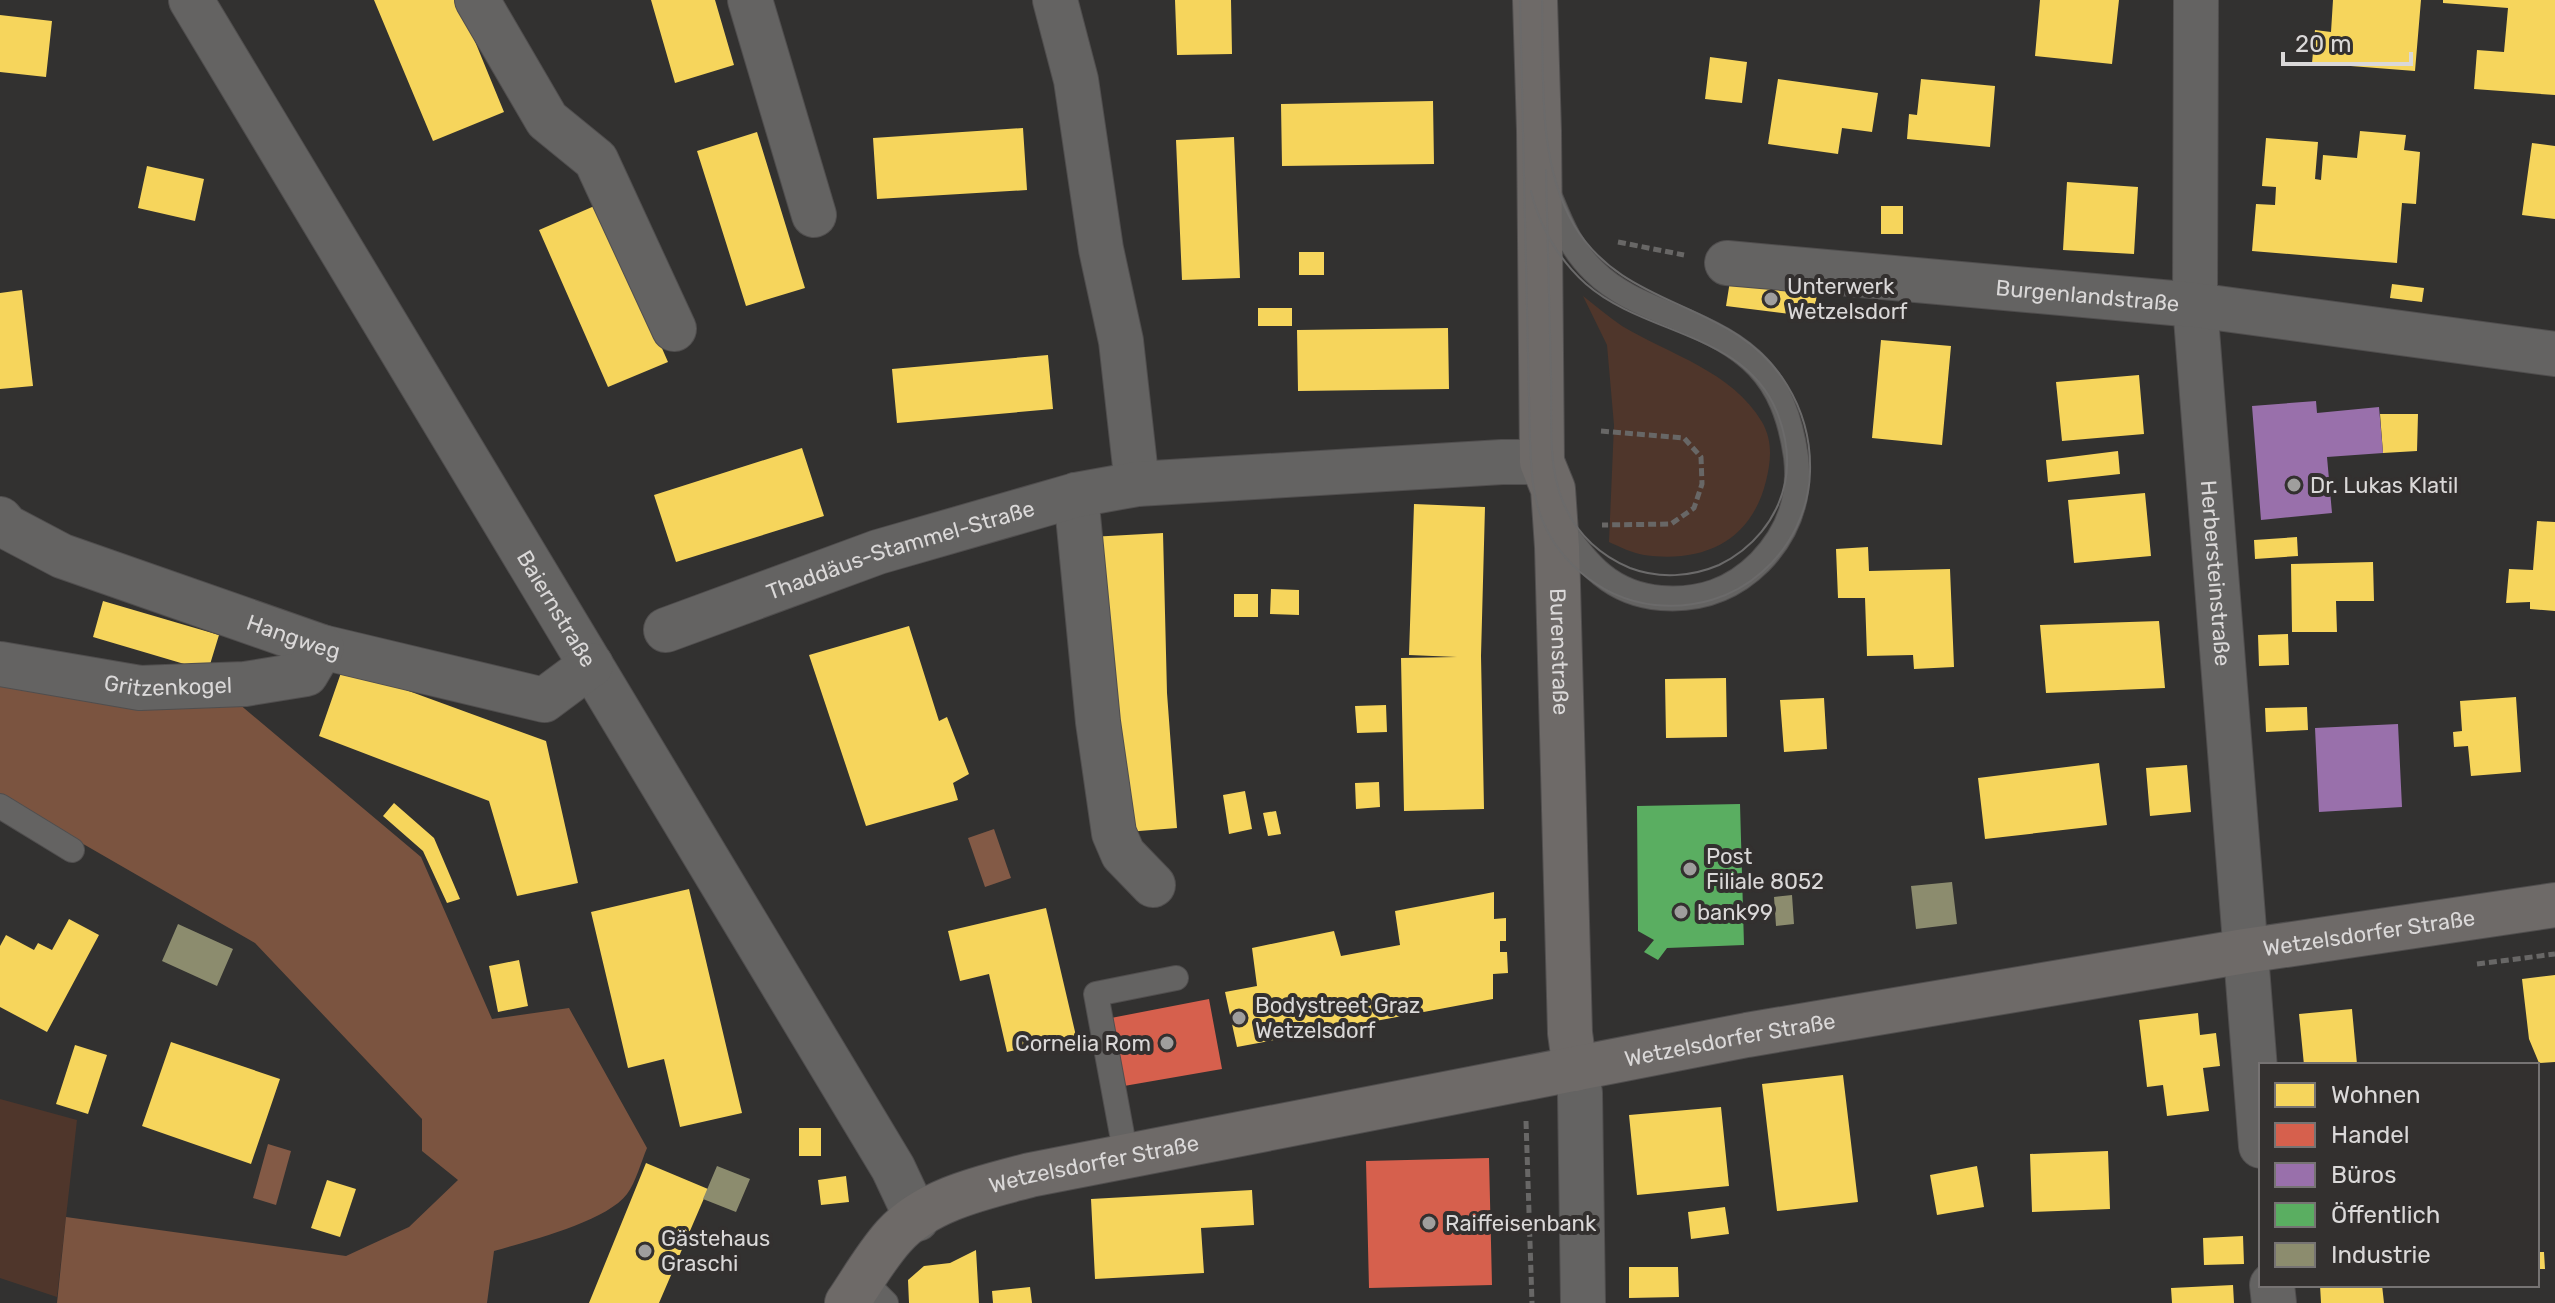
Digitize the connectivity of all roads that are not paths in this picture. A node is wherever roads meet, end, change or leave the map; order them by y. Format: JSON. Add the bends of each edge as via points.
{"nodes":[{"id":1,"x":191,"y":0,"type":"edge"},
{"id":2,"x":477,"y":0,"type":"edge"},
{"id":3,"x":750,"y":0,"type":"edge"},
{"id":4,"x":1055,"y":0,"type":"edge"},
{"id":5,"x":1535,"y":0,"type":"edge"},
{"id":6,"x":2196,"y":0,"type":"edge"},
{"id":7,"x":1539,"y":171,"type":"junction"},
{"id":8,"x":814,"y":215,"type":"dead end"},
{"id":9,"x":1727,"y":263,"type":"road end"},
{"id":10,"x":2195,"y":305,"type":"junction"},
{"id":11,"x":674,"y":329,"type":"dead end"},
{"id":12,"x":2555,"y":354,"type":"edge"},
{"id":13,"x":1542,"y":462,"type":"junction"},
{"id":14,"x":1137,"y":484,"type":"junction"},
{"id":15,"x":1076,"y":495,"type":"junction"},
{"id":16,"x":1554,"y":518,"type":"junction"},
{"id":17,"x":0,"y":519,"type":"edge"},
{"id":18,"x":666,"y":630,"type":"dead end"},
{"id":19,"x":322,"y":647,"type":"junction"},
{"id":20,"x":0,"y":664,"type":"edge"},
{"id":21,"x":591,"y":665,"type":"junction"},
{"id":22,"x":0,"y":806,"type":"edge"},
{"id":23,"x":72,"y":850,"type":"dead end"},
{"id":24,"x":1153,"y":885,"type":"dead end"},
{"id":25,"x":2555,"y":905,"type":"edge"},
{"id":26,"x":2245,"y":951,"type":"junction"},
{"id":27,"x":1176,"y":978,"type":"dead end"},
{"id":28,"x":1575,"y":1069,"type":"junction"},
{"id":29,"x":2259,"y":1122,"type":"edge"},
{"id":30,"x":1126,"y":1156,"type":"junction"},
{"id":31,"x":917,"y":1219,"type":"junction"},
{"id":32,"x":865,"y":1295,"type":"edge"},
{"id":33,"x":1583,"y":1303,"type":"edge"}],
"edges":[{"from":1,"to":21,"type":"street","name":"Baiernstraße"},
{"from":2,"to":11,"type":"street","via":[[547,120],[596,160]]},
{"from":3,"to":8,"type":"street"},
{"from":4,"to":14,"type":"street","via":[[1076,80],[1101,249],[1121,341]]},
{"from":5,"to":7,"type":"main road","name":"Burenstraße"},
{"from":6,"to":10,"type":"street","name":"Herbersteinstraße"},
{"from":7,"to":13,"type":"main road","name":"Burenstraße"},
{"from":7,"to":16,"type":"lane","via":[[1567,239],[1594,272],[1631,299],[1731,343],[1758,366],[1780,394],[1797,466],[1795,504],[1777,542],[1739,581],[1695,597],[1659,598],[1611,583],[1586,562]]},
{"from":9,"to":10,"type":"street","name":"Burgenlandstraße"},
{"from":10,"to":12,"type":"street","name":"Burgenlandstraße"},
{"from":10,"to":26,"type":"street","name":"Herbersteinstraße"},
{"from":13,"to":14,"type":"street","name":"Thaddäus-Stammel-Straße"},
{"from":13,"to":16,"type":"main road","name":"Burenstraße","via":[[1553,489]]},
{"from":14,"to":15,"type":"street","name":"Thaddäus-Stammel-Straße"},
{"from":15,"to":18,"type":"street","name":"Thaddäus-Stammel-Straße","via":[[878,552]]},
{"from":15,"to":24,"type":"street","via":[[1114,833],[1123,854]]},
{"from":16,"to":28,"type":"main road","name":"Burenstraße"},
{"from":17,"to":19,"type":"street","name":"Hangweg","via":[[62,556]]},
{"from":19,"to":20,"type":"street","name":"Gritzenkogel","via":[[306,674],[245,684],[140,688]]},
{"from":19,"to":21,"type":"street","name":"Hangweg","via":[[544,700]]},
{"from":21,"to":31,"type":"street","name":"Baiernstraße","via":[[893,1168]]},
{"from":22,"to":23,"type":"lane"},
{"from":25,"to":26,"type":"main road","name":"Wetzelsdorfer Straße"},
{"from":26,"to":28,"type":"main road","name":"Wetzelsdorfer Straße"},
{"from":26,"to":29,"type":"street","name":"Herbersteinstraße"},
{"from":27,"to":30,"type":"lane","via":[[1096,994]]},
{"from":28,"to":30,"type":"main road","name":"Wetzelsdorfer Straße"},
{"from":28,"to":33,"type":"street","name":"Burenstraße","via":[[1580,1093]]},
{"from":30,"to":31,"type":"main road","name":"Wetzelsdorfer Straße","via":[[951,1197]]},
{"from":31,"to":32,"type":"main road","name":"Wetzelsdorfer Straße","via":[[895,1234]]}]}
